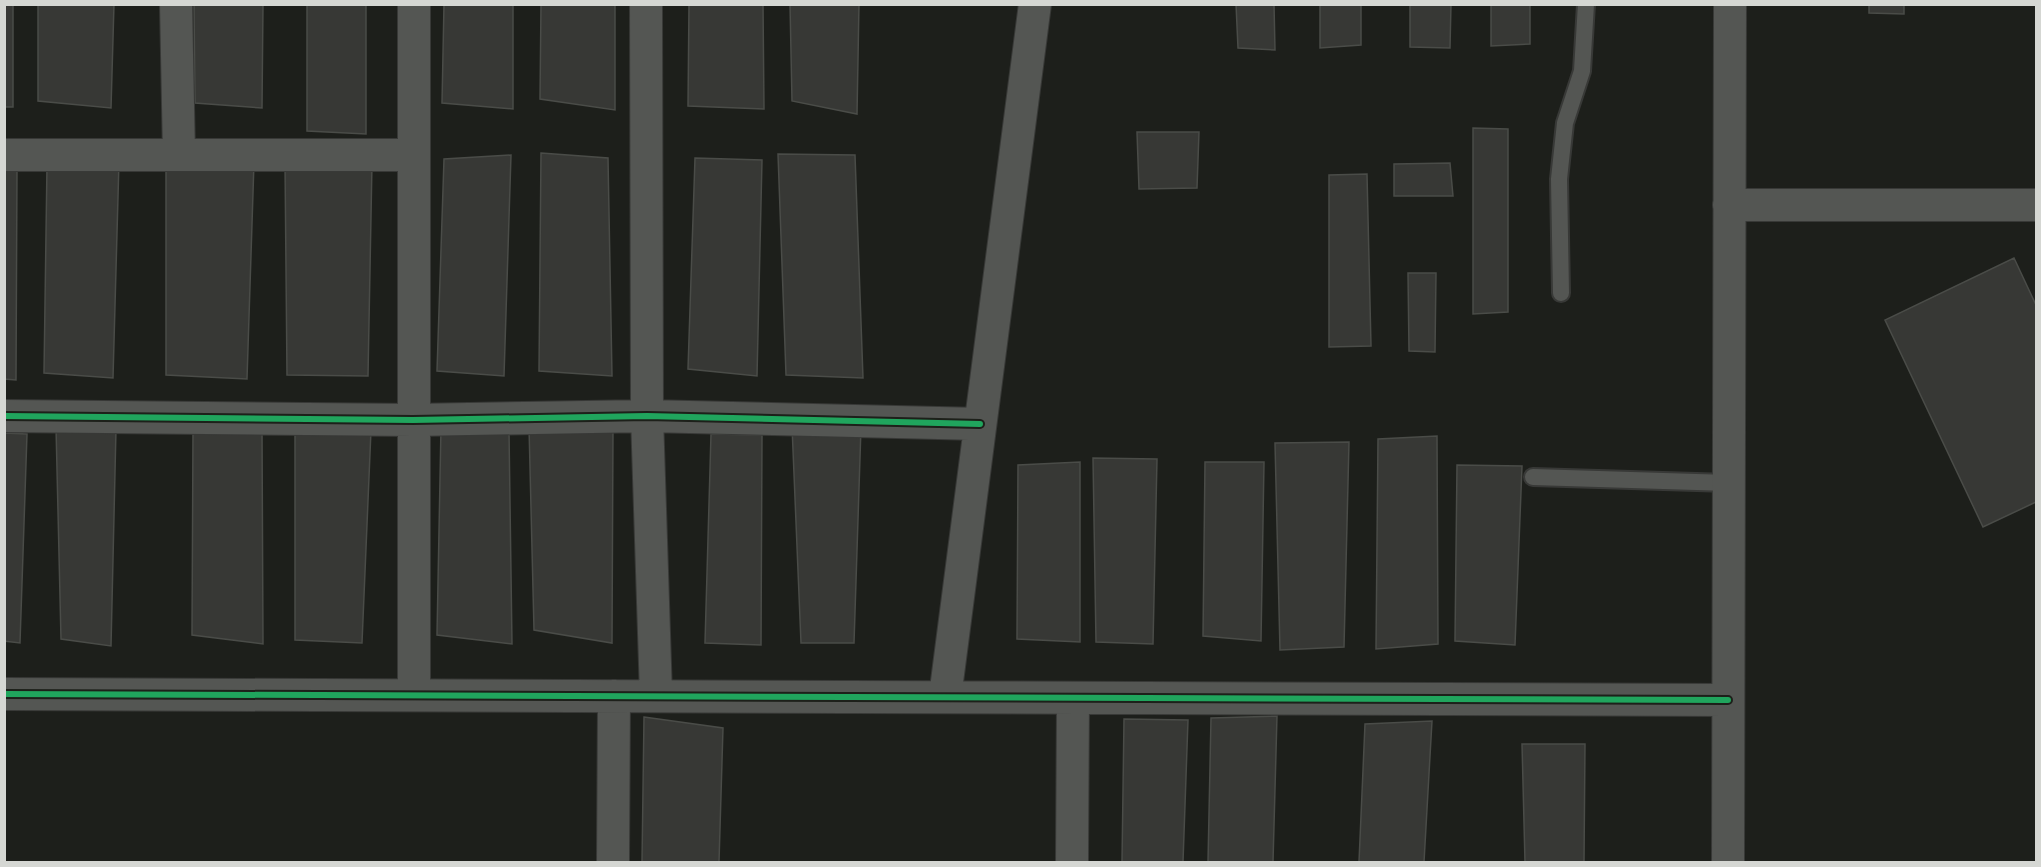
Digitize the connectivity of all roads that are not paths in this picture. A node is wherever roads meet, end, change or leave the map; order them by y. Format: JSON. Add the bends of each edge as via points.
{"nodes":[{"id":1,"x":176,"y":4,"type":"edge"},
{"id":2,"x":414,"y":4,"type":"edge"},
{"id":3,"x":646,"y":4,"type":"edge"},
{"id":4,"x":1035,"y":4,"type":"edge"},
{"id":5,"x":1586,"y":4,"type":"edge"},
{"id":6,"x":1731,"y":4,"type":"edge"},
{"id":7,"x":179,"y":155,"type":"junction"},
{"id":8,"x":413,"y":155,"type":"junction"},
{"id":9,"x":4,"y":156,"type":"edge"},
{"id":10,"x":1730,"y":205,"type":"junction"},
{"id":11,"x":2037,"y":205,"type":"edge"},
{"id":12,"x":1561,"y":292,"type":"dead end"},
{"id":13,"x":4,"y":416,"type":"edge"},
{"id":14,"x":647,"y":416,"type":"junction"},
{"id":15,"x":413,"y":420,"type":"junction"},
{"id":16,"x":980,"y":424,"type":"junction"},
{"id":17,"x":1533,"y":477,"type":"dead end"},
{"id":18,"x":1729,"y":483,"type":"junction"},
{"id":19,"x":4,"y":694,"type":"edge"},
{"id":20,"x":414,"y":695,"type":"junction"},
{"id":21,"x":656,"y":695,"type":"junction"},
{"id":22,"x":614,"y":696,"type":"junction"},
{"id":23,"x":945,"y":697,"type":"junction"},
{"id":24,"x":1073,"y":699,"type":"junction"},
{"id":25,"x":1728,"y":700,"type":"junction"},
{"id":26,"x":613,"y":862,"type":"edge"},
{"id":27,"x":1072,"y":862,"type":"edge"},
{"id":28,"x":1728,"y":862,"type":"edge"}],
"edges":[{"from":1,"to":7,"type":"street"},
{"from":2,"to":8,"type":"street"},
{"from":3,"to":14,"type":"street"},
{"from":4,"to":16,"type":"street"},
{"from":5,"to":12,"type":"lane","via":[[1582,71],[1565,123],[1560,171]]},
{"from":6,"to":10,"type":"street"},
{"from":7,"to":8,"type":"street"},
{"from":7,"to":9,"type":"street"},
{"from":8,"to":15,"type":"street"},
{"from":10,"to":11,"type":"street"},
{"from":10,"to":18,"type":"street"},
{"from":13,"to":15,"type":"street"},
{"from":14,"to":15,"type":"street"},
{"from":14,"to":16,"type":"street"},
{"from":14,"to":21,"type":"street"},
{"from":15,"to":20,"type":"street"},
{"from":16,"to":23,"type":"street"},
{"from":17,"to":18,"type":"lane"},
{"from":18,"to":25,"type":"street"},
{"from":19,"to":20,"type":"street"},
{"from":20,"to":22,"type":"street"},
{"from":21,"to":22,"type":"street"},
{"from":21,"to":23,"type":"street"},
{"from":22,"to":26,"type":"street"},
{"from":23,"to":24,"type":"street"},
{"from":24,"to":25,"type":"street"},
{"from":24,"to":27,"type":"street"},
{"from":25,"to":28,"type":"street"}]}
